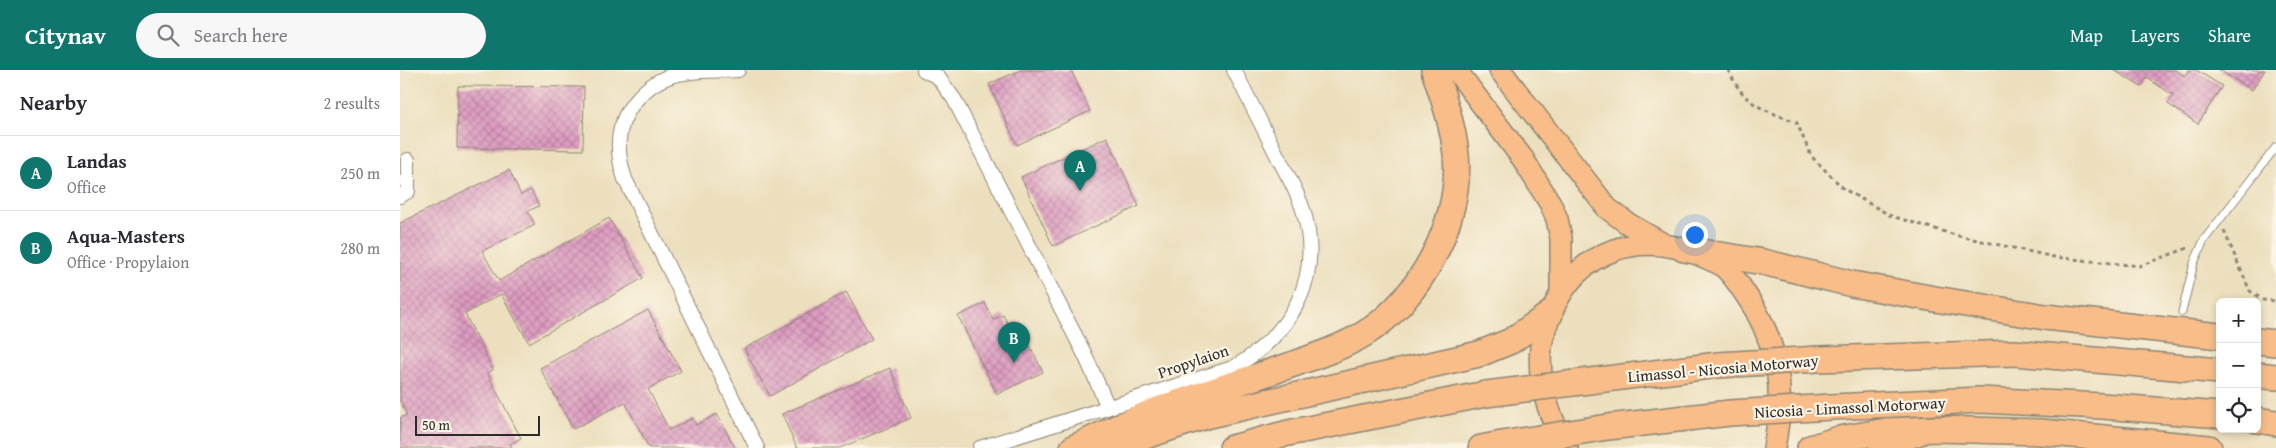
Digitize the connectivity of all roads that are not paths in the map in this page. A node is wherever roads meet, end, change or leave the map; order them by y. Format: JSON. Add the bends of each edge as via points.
{"nodes":[{"id":1,"x":738,"y":70,"type":"edge"},
{"id":2,"x":924,"y":70,"type":"edge"},
{"id":3,"x":1234,"y":70,"type":"edge"},
{"id":4,"x":1434,"y":70,"type":"edge"},
{"id":5,"x":1456,"y":70,"type":"edge"},
{"id":6,"x":1500,"y":70,"type":"edge"},
{"id":7,"x":2276,"y":147,"type":"edge"},
{"id":8,"x":408,"y":160,"type":"dead end"},
{"id":9,"x":400,"y":196,"type":"edge"},
{"id":10,"x":1674,"y":246,"type":"junction"},
{"id":11,"x":1561,"y":292,"type":"junction"},
{"id":12,"x":2182,"y":312,"type":"dead end"},
{"id":13,"x":1550,"y":314,"type":"junction"},
{"id":14,"x":2216,"y":336,"type":"edge"},
{"id":15,"x":2261,"y":341,"type":"edge"},
{"id":16,"x":2276,"y":343,"type":"edge"},
{"id":17,"x":2216,"y":371,"type":"edge"},
{"id":18,"x":2261,"y":375,"type":"edge"},
{"id":19,"x":2276,"y":377,"type":"edge"},
{"id":20,"x":1108,"y":407,"type":"junction"},
{"id":21,"x":2216,"y":415,"type":"edge"},
{"id":22,"x":2261,"y":420,"type":"edge"},
{"id":23,"x":2276,"y":422,"type":"edge"},
{"id":24,"x":1937,"y":429,"type":"junction"},
{"id":25,"x":1492,"y":446,"type":"edge"},
{"id":26,"x":757,"y":448,"type":"edge"},
{"id":27,"x":980,"y":448,"type":"edge"},
{"id":28,"x":1073,"y":448,"type":"edge"},
{"id":29,"x":1109,"y":448,"type":"edge"},
{"id":30,"x":1232,"y":448,"type":"edge"},
{"id":31,"x":1567,"y":448,"type":"edge"},
{"id":32,"x":1774,"y":448,"type":"edge"},
{"id":33,"x":1810,"y":448,"type":"edge"},
{"id":34,"x":1880,"y":448,"type":"edge"},
{"id":35,"x":2209,"y":448,"type":"edge"}],
"edges":[{"from":1,"to":26,"type":"street","via":[[683,72],[653,84],[630,108],[621,130],[619,152],[625,179]]},
{"from":2,"to":20,"type":"street","via":[[938,77],[954,100],[1085,355]]},
{"from":3,"to":20,"type":"street","name":"Propylaion","via":[[1304,212],[1310,243],[1304,291],[1269,343],[1233,368]]},
{"from":4,"to":28,"type":"highway","via":[[1452,129],[1456,186],[1448,223],[1433,259],[1390,314],[1364,334],[1322,354],[1164,408]]},
{"from":5,"to":11,"type":"main road","via":[[1523,159],[1550,202],[1561,238]]},
{"from":6,"to":10,"type":"main road","via":[[1607,208],[1628,223]]},
{"from":7,"to":12,"type":"lane","via":[[2204,240],[2194,263]]},
{"from":8,"to":9,"type":"street","via":[[408,191]]},
{"from":10,"to":11,"type":"main road","via":[[1630,245],[1599,256]]},
{"from":10,"to":14,"type":"highway","via":[[1935,299],[2045,317]]},
{"from":10,"to":32,"type":"main road","via":[[1722,265],[1746,294],[1764,326],[1775,356],[1781,405]]},
{"from":11,"to":13,"type":"main road"},
{"from":13,"to":29,"type":"highway","via":[[1511,341],[1479,354],[1209,415]]},
{"from":13,"to":31,"type":"main road","via":[[1543,334],[1540,372],[1546,402]]},
{"from":15,"to":16,"type":"highway"},
{"from":17,"to":30,"type":"highway","name":"Limassol - Nicosia Motorway","bridge":true,"via":[[2015,354],[1718,365],[1486,394]]},
{"from":18,"to":19,"type":"highway"},
{"from":20,"to":27,"type":"street","name":"Propylaion"},
{"from":21,"to":25,"type":"highway","name":"Nicosia - Limassol Motorway","bridge":true,"via":[[1980,400],[1730,413],[1608,427]]},
{"from":22,"to":23,"type":"highway"},
{"from":24,"to":33,"type":"highway","via":[[1886,431],[1838,439]]},
{"from":24,"to":34,"type":"main road"},
{"from":24,"to":35,"type":"highway","via":[[2041,432]]}]}
